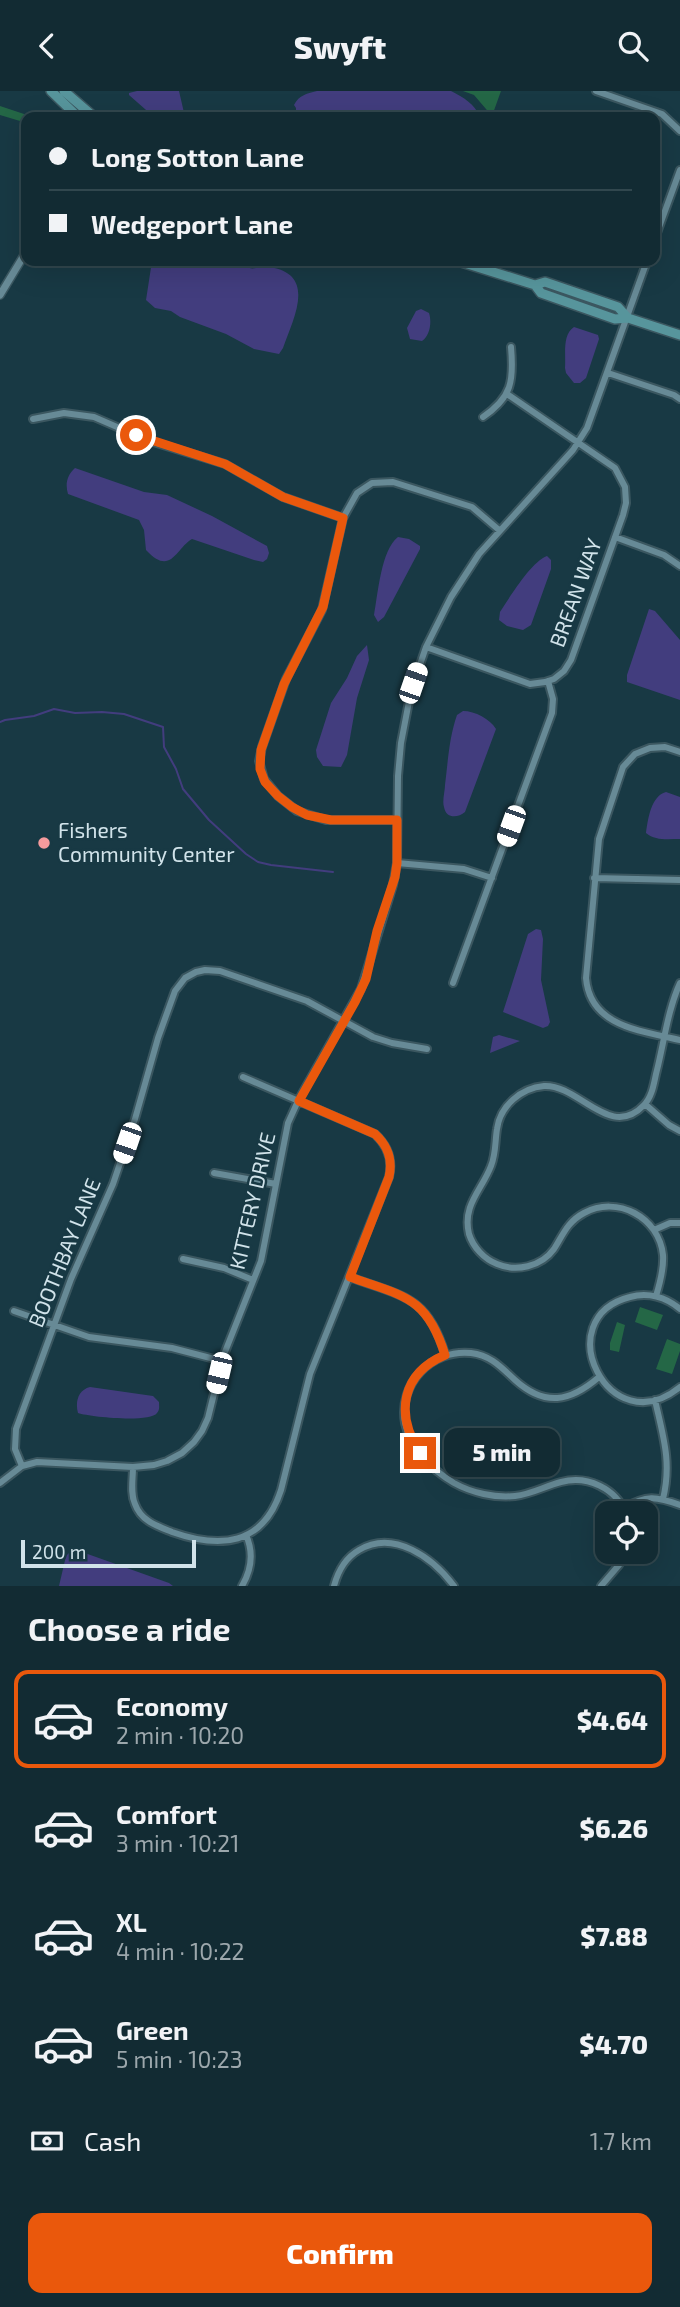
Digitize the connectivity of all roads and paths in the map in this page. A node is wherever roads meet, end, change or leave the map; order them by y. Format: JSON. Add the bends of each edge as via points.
{"nodes":[{"id":1,"x":51,"y":91,"type":"edge"},
{"id":2,"x":64,"y":91,"type":"edge"},
{"id":3,"x":596,"y":91,"type":"edge"},
{"id":4,"x":73,"y":112,"type":"edge"},
{"id":5,"x":88,"y":112,"type":"edge"},
{"id":6,"x":656,"y":112,"type":"edge"},
{"id":7,"x":660,"y":113,"type":"edge"},
{"id":8,"x":680,"y":131,"type":"edge"},
{"id":9,"x":680,"y":170,"type":"edge"},
{"id":10,"x":660,"y":225,"type":"edge"},
{"id":11,"x":21,"y":260,"type":"edge"},
{"id":12,"x":474,"y":266,"type":"edge"},
{"id":13,"x":646,"y":266,"type":"edge"},
{"id":14,"x":0,"y":295,"type":"edge"},
{"id":15,"x":628,"y":317,"type":"junction"},
{"id":16,"x":680,"y":335,"type":"edge"},
{"id":17,"x":511,"y":347,"type":"dead end"},
{"id":18,"x":608,"y":373,"type":"junction"},
{"id":19,"x":507,"y":394,"type":"junction"},
{"id":20,"x":680,"y":399,"type":"edge"},
{"id":21,"x":483,"y":417,"type":"dead end"},
{"id":22,"x":33,"y":419,"type":"dead end"},
{"id":23,"x":579,"y":443,"type":"junction"},
{"id":24,"x":343,"y":518,"type":"junction"},
{"id":25,"x":499,"y":530,"type":"junction"},
{"id":26,"x":615,"y":537,"type":"junction"},
{"id":27,"x":680,"y":566,"type":"edge"},
{"id":28,"x":426,"y":647,"type":"junction"},
{"id":29,"x":548,"y":681,"type":"junction"},
{"id":30,"x":680,"y":751,"type":"edge"},
{"id":31,"x":397,"y":820,"type":"junction"},
{"id":32,"x":397,"y":863,"type":"junction"},
{"id":33,"x":492,"y":878,"type":"junction"},
{"id":34,"x":594,"y":878,"type":"junction"},
{"id":35,"x":680,"y":880,"type":"edge"},
{"id":36,"x":453,"y":983,"type":"dead end"},
{"id":37,"x":680,"y":983,"type":"edge"},
{"id":38,"x":344,"y":1022,"type":"junction"},
{"id":39,"x":665,"y":1037,"type":"junction"},
{"id":40,"x":680,"y":1040,"type":"edge"},
{"id":41,"x":427,"y":1049,"type":"dead end"},
{"id":42,"x":243,"y":1077,"type":"dead end"},
{"id":43,"x":299,"y":1101,"type":"junction"},
{"id":44,"x":645,"y":1104,"type":"junction"},
{"id":45,"x":680,"y":1131,"type":"edge"},
{"id":46,"x":214,"y":1173,"type":"dead end"},
{"id":47,"x":276,"y":1184,"type":"junction"},
{"id":48,"x":680,"y":1223,"type":"edge"},
{"id":49,"x":654,"y":1230,"type":"junction"},
{"id":50,"x":183,"y":1259,"type":"dead end"},
{"id":51,"x":350,"y":1277,"type":"junction"},
{"id":52,"x":253,"y":1280,"type":"junction"},
{"id":53,"x":656,"y":1296,"type":"junction"},
{"id":54,"x":680,"y":1309,"type":"edge"},
{"id":55,"x":14,"y":1311,"type":"dead end"},
{"id":56,"x":54,"y":1325,"type":"junction"},
{"id":57,"x":445,"y":1355,"type":"junction"},
{"id":58,"x":222,"y":1361,"type":"junction"},
{"id":59,"x":599,"y":1377,"type":"junction"},
{"id":60,"x":680,"y":1387,"type":"edge"},
{"id":61,"x":655,"y":1400,"type":"junction"},
{"id":62,"x":22,"y":1466,"type":"junction"},
{"id":63,"x":133,"y":1467,"type":"junction"},
{"id":64,"x":0,"y":1483,"type":"edge"},
{"id":65,"x":663,"y":1499,"type":"junction"},
{"id":66,"x":617,"y":1501,"type":"edge"},
{"id":67,"x":640,"y":1501,"type":"edge"},
{"id":68,"x":680,"y":1505,"type":"edge"},
{"id":69,"x":246,"y":1535,"type":"junction"},
{"id":70,"x":620,"y":1564,"type":"edge"},
{"id":71,"x":242,"y":1586,"type":"edge"},
{"id":72,"x":334,"y":1586,"type":"edge"},
{"id":73,"x":454,"y":1586,"type":"edge"},
{"id":74,"x":601,"y":1586,"type":"edge"}],
"edges":[{"from":1,"to":4,"type":"main road"},
{"from":2,"to":5,"type":"main road"},
{"from":3,"to":6,"type":"street"},
{"from":7,"to":8,"type":"street"},
{"from":9,"to":10,"type":"street"},
{"from":11,"to":14,"type":"street"},
{"from":12,"to":15,"type":"main road","via":[[535,285],[545,282],[618,307]]},
{"from":13,"to":15,"type":"street","name":"KITTERY DRIVE"},
{"from":15,"to":16,"type":"main road"},
{"from":15,"to":18,"type":"street","name":"KITTERY DRIVE"},
{"from":17,"to":19,"type":"street","via":[[513,376]]},
{"from":18,"to":20,"type":"street"},
{"from":18,"to":23,"type":"street","name":"KITTERY DRIVE"},
{"from":19,"to":21,"type":"street"},
{"from":19,"to":23,"type":"street","name":"BREAN WAY"},
{"from":22,"to":24,"type":"street","via":[[64,413],[94,417],[147,440],[225,464],[283,497]]},
{"from":23,"to":25,"type":"street","name":"KITTERY DRIVE"},
{"from":23,"to":26,"type":"street","name":"BREAN WAY","via":[[615,468],[624,481],[626,503]]},
{"from":24,"to":25,"type":"street","via":[[354,497],[367,486],[393,482],[462,503]]},
{"from":24,"to":31,"type":"street","via":[[323,607],[284,684],[261,750],[260,769],[278,796],[307,815],[331,820]]},
{"from":25,"to":28,"type":"street","name":"KITTERY DRIVE","via":[[454,591]]},
{"from":26,"to":27,"type":"street"},
{"from":26,"to":29,"type":"street","name":"BREAN WAY","via":[[571,660]]},
{"from":28,"to":29,"type":"street","via":[[524,683]]},
{"from":28,"to":31,"type":"street","name":"KITTERY DRIVE","via":[[402,732]]},
{"from":29,"to":33,"type":"street","via":[[552,713]]},
{"from":30,"to":34,"type":"street","via":[[660,747],[640,751],[625,764],[599,836]]},
{"from":31,"to":32,"type":"street","name":"KITTERY DRIVE"},
{"from":32,"to":33,"type":"street","via":[[464,869]]},
{"from":32,"to":38,"type":"street","name":"KITTERY DRIVE","via":[[366,979]]},
{"from":33,"to":36,"type":"street"},
{"from":34,"to":35,"type":"street"},
{"from":34,"to":39,"type":"street","via":[[586,972],[590,996],[615,1023]]},
{"from":37,"to":39,"type":"street"},
{"from":38,"to":41,"type":"street","name":"BOOTHBAY LANE","via":[[382,1040]]},
{"from":38,"to":43,"type":"street","name":"KITTERY DRIVE"},
{"from":38,"to":56,"type":"street","name":"BOOTHBAY LANE","via":[[307,1001],[220,971],[196,972],[181,982],[174,991],[109,1193]]},
{"from":39,"to":40,"type":"street"},
{"from":39,"to":44,"type":"street"},
{"from":42,"to":43,"type":"street"},
{"from":43,"to":47,"type":"street","name":"KITTERY DRIVE","via":[[286,1133]]},
{"from":43,"to":51,"type":"street","via":[[375,1134],[388,1151],[389,1177]]},
{"from":44,"to":45,"type":"street"},
{"from":44,"to":49,"type":"street","via":[[628,1115],[611,1116],[555,1087],[518,1095],[500,1116],[494,1159],[470,1203],[467,1221],[472,1241],[484,1257],[515,1268],[544,1259],[572,1221],[598,1208],[629,1210]]},
{"from":46,"to":47,"type":"street"},
{"from":47,"to":52,"type":"street","name":"KITTERY DRIVE"},
{"from":48,"to":49,"type":"street"},
{"from":49,"to":53,"type":"street","via":[[663,1263]]},
{"from":50,"to":52,"type":"street"},
{"from":51,"to":57,"type":"street","via":[[420,1307],[435,1326]]},
{"from":51,"to":69,"type":"street","via":[[309,1380],[277,1500],[266,1519]]},
{"from":52,"to":58,"type":"street","name":"KITTERY DRIVE"},
{"from":53,"to":54,"type":"street"},
{"from":53,"to":59,"type":"street","via":[[625,1298],[600,1318],[590,1348]]},
{"from":55,"to":56,"type":"street"},
{"from":56,"to":58,"type":"street","via":[[89,1337],[172,1348]]},
{"from":56,"to":62,"type":"street","name":"BOOTHBAY LANE","via":[[16,1429],[15,1449]]},
{"from":57,"to":59,"type":"street","via":[[465,1352],[486,1357],[526,1388],[550,1398],[570,1396]]},
{"from":57,"to":66,"type":"street","via":[[416,1375],[404,1417],[420,1453],[437,1471],[466,1489],[500,1496],[588,1481],[608,1490]]},
{"from":58,"to":63,"type":"street","name":"KITTERY DRIVE","via":[[208,1418],[194,1441],[167,1461]]},
{"from":59,"to":61,"type":"street","via":[[624,1398]]},
{"from":60,"to":61,"type":"street"},
{"from":61,"to":65,"type":"street","via":[[668,1460]]},
{"from":62,"to":63,"type":"street","name":"KITTERY DRIVE","via":[[43,1461]]},
{"from":62,"to":64,"type":"street"},
{"from":63,"to":69,"type":"street","via":[[133,1501],[150,1522],[204,1542]]},
{"from":65,"to":67,"type":"street"},
{"from":65,"to":68,"type":"street"},
{"from":69,"to":71,"type":"street","via":[[251,1560]]},
{"from":70,"to":74,"type":"street"},
{"from":72,"to":73,"type":"street","via":[[352,1554],[385,1542],[422,1555]]}]}
